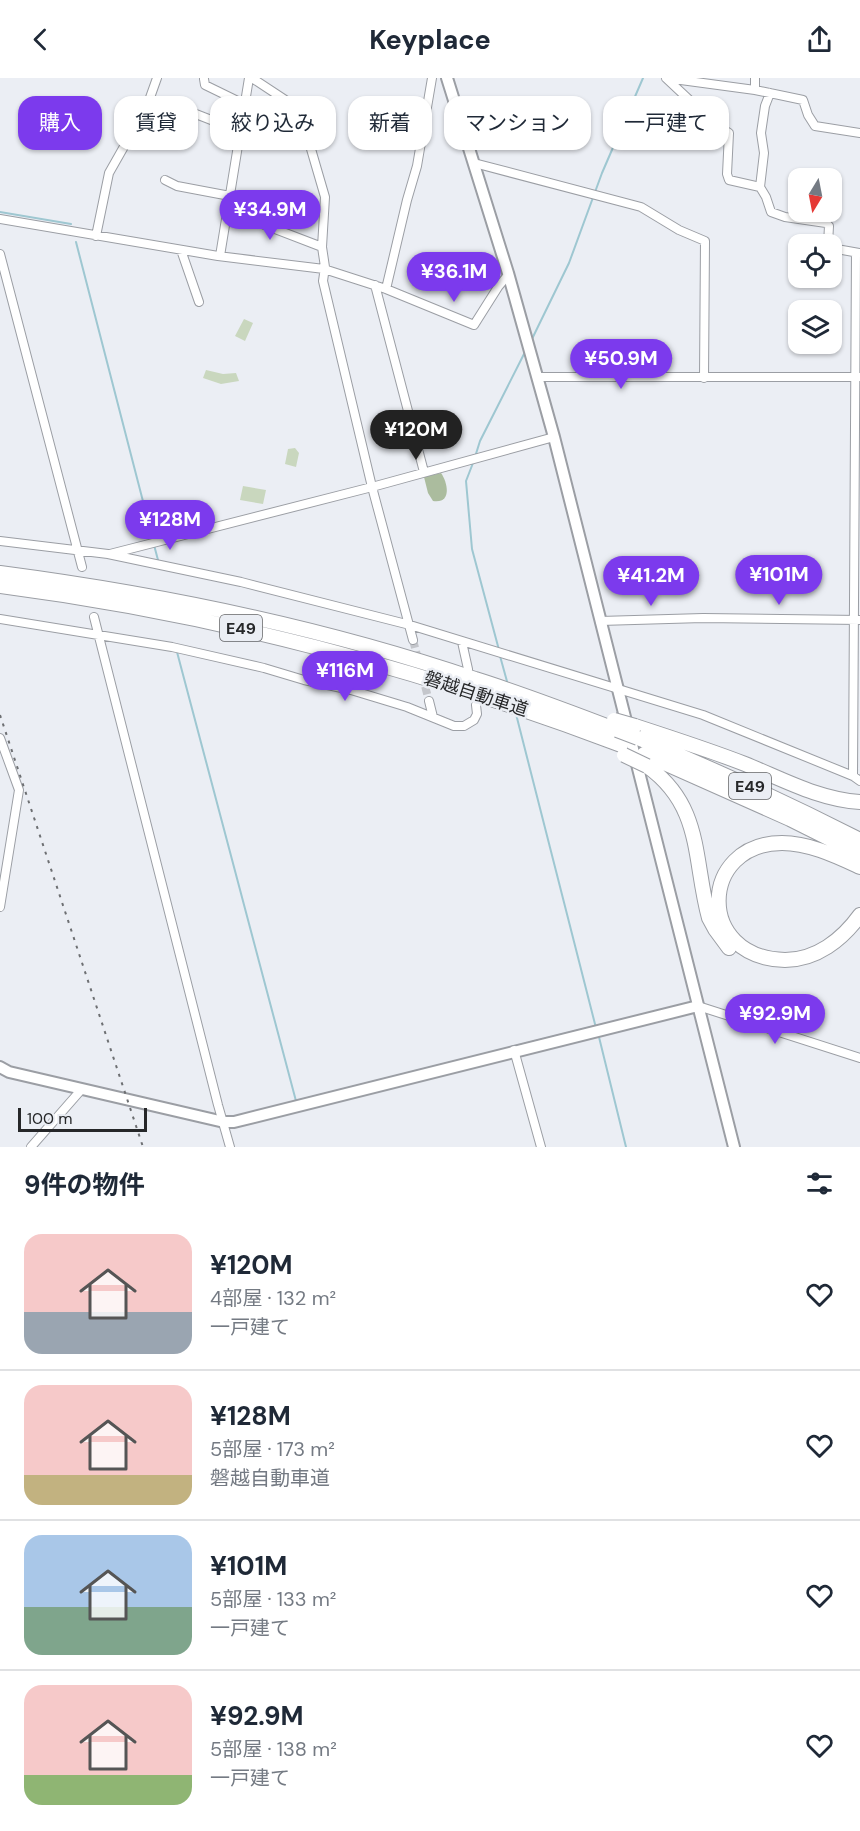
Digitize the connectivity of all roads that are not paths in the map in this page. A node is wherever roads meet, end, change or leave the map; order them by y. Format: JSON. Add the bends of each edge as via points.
{"nodes":[{"id":1,"x":157,"y":78,"type":"edge"},
{"id":2,"x":203,"y":78,"type":"edge"},
{"id":3,"x":251,"y":78,"type":"edge"},
{"id":4,"x":432,"y":78,"type":"edge"},
{"id":5,"x":447,"y":78,"type":"edge"},
{"id":6,"x":666,"y":78,"type":"edge"},
{"id":7,"x":754,"y":78,"type":"edge"},
{"id":8,"x":755,"y":90,"type":"junction"},
{"id":9,"x":770,"y":93,"type":"junction"},
{"id":10,"x":228,"y":96,"type":"edge"},
{"id":11,"x":248,"y":96,"type":"edge"},
{"id":12,"x":860,"y":134,"type":"edge"},
{"id":13,"x":239,"y":150,"type":"edge"},
{"id":14,"x":474,"y":163,"type":"junction"},
{"id":15,"x":165,"y":180,"type":"dead end"},
{"id":16,"x":760,"y":187,"type":"junction"},
{"id":17,"x":230,"y":196,"type":"junction"},
{"id":18,"x":228,"y":211,"type":"junction"},
{"id":19,"x":0,"y":219,"type":"edge"},
{"id":20,"x":829,"y":234,"type":"edge"},
{"id":21,"x":96,"y":236,"type":"junction"},
{"id":22,"x":322,"y":247,"type":"junction"},
{"id":23,"x":842,"y":249,"type":"edge"},
{"id":24,"x":181,"y":250,"type":"junction"},
{"id":25,"x":858,"y":253,"type":"edge"},
{"id":26,"x":0,"y":254,"type":"edge"},
{"id":27,"x":220,"y":256,"type":"junction"},
{"id":28,"x":324,"y":269,"type":"junction"},
{"id":29,"x":508,"y":275,"type":"junction"},
{"id":30,"x":375,"y":285,"type":"junction"},
{"id":31,"x":387,"y":289,"type":"junction"},
{"id":32,"x":199,"y":302,"type":"dead end"},
{"id":33,"x":537,"y":377,"type":"junction"},
{"id":34,"x":858,"y":377,"type":"edge"},
{"id":35,"x":704,"y":378,"type":"junction"},
{"id":36,"x":554,"y":437,"type":"junction"},
{"id":37,"x":424,"y":472,"type":"junction"},
{"id":38,"x":372,"y":487,"type":"junction"},
{"id":39,"x":0,"y":541,"type":"edge"},
{"id":40,"x":78,"y":552,"type":"junction"},
{"id":41,"x":108,"y":555,"type":"junction"},
{"id":42,"x":82,"y":567,"type":"dead end"},
{"id":43,"x":0,"y":573,"type":"edge"},
{"id":44,"x":0,"y":586,"type":"edge"},
{"id":45,"x":94,"y":617,"type":"dead end"},
{"id":46,"x":0,"y":619,"type":"edge"},
{"id":47,"x":857,"y":620,"type":"edge"},
{"id":48,"x":600,"y":621,"type":"junction"},
{"id":49,"x":410,"y":625,"type":"junction"},
{"id":50,"x":98,"y":634,"type":"junction"},
{"id":51,"x":413,"y":640,"type":"tunnel mouth"},
{"id":52,"x":462,"y":642,"type":"junction"},
{"id":53,"x":471,"y":674,"type":"junction"},
{"id":54,"x":618,"y":688,"type":"junction"},
{"id":55,"x":476,"y":699,"type":"junction"},
{"id":56,"x":429,"y":701,"type":"tunnel mouth"},
{"id":57,"x":560,"y":716,"type":"junction"},
{"id":58,"x":433,"y":717,"type":"junction"},
{"id":59,"x":637,"y":732,"type":"junction"},
{"id":60,"x":0,"y":738,"type":"edge"},
{"id":61,"x":646,"y":760,"type":"junction"},
{"id":62,"x":857,"y":779,"type":"edge"},
{"id":63,"x":860,"y":802,"type":"edge"},
{"id":64,"x":860,"y":840,"type":"edge"},
{"id":65,"x":860,"y":854,"type":"edge"},
{"id":66,"x":860,"y":867,"type":"edge"},
{"id":67,"x":0,"y":907,"type":"edge"},
{"id":68,"x":860,"y":915,"type":"edge"},
{"id":69,"x":860,"y":929,"type":"edge"},
{"id":70,"x":698,"y":1005,"type":"junction"},
{"id":71,"x":514,"y":1050,"type":"junction"},
{"id":72,"x":860,"y":1058,"type":"edge"},
{"id":73,"x":0,"y":1068,"type":"edge"},
{"id":74,"x":81,"y":1089,"type":"junction"},
{"id":75,"x":224,"y":1122,"type":"junction"},
{"id":76,"x":31,"y":1147,"type":"edge"},
{"id":77,"x":230,"y":1147,"type":"edge"},
{"id":78,"x":541,"y":1147,"type":"edge"},
{"id":79,"x":734,"y":1147,"type":"edge"}],
"edges":[{"from":1,"to":21,"type":"street","via":[[147,106],[109,173]]},
{"from":2,"to":10,"type":"street","via":[[205,85]]},
{"from":3,"to":11,"type":"street"},
{"from":3,"to":22,"type":"street","via":[[296,107],[325,197]]},
{"from":4,"to":31,"type":"street","via":[[417,165]]},
{"from":5,"to":14,"type":"street"},
{"from":6,"to":8,"type":"street"},
{"from":6,"to":16,"type":"street","via":[[729,133],[729,180]]},
{"from":7,"to":8,"type":"street"},
{"from":8,"to":9,"type":"street"},
{"from":9,"to":12,"type":"street","via":[[803,100],[814,126]]},
{"from":9,"to":16,"type":"street","via":[[762,122]]},
{"from":13,"to":17,"type":"street"},
{"from":14,"to":29,"type":"street"},
{"from":14,"to":35,"type":"street","via":[[641,207],[705,241]]},
{"from":15,"to":17,"type":"street"},
{"from":16,"to":20,"type":"street","via":[[771,212],[826,223]]},
{"from":17,"to":18,"type":"street"},
{"from":18,"to":22,"type":"street"},
{"from":18,"to":27,"type":"street"},
{"from":19,"to":21,"type":"street"},
{"from":21,"to":24,"type":"street"},
{"from":22,"to":28,"type":"street"},
{"from":23,"to":25,"type":"street"},
{"from":24,"to":27,"type":"street"},
{"from":24,"to":32,"type":"street"},
{"from":25,"to":34,"type":"street"},
{"from":26,"to":40,"type":"street"},
{"from":27,"to":28,"type":"street"},
{"from":28,"to":30,"type":"street"},
{"from":28,"to":38,"type":"street","via":[[323,281]]},
{"from":29,"to":31,"type":"street","via":[[474,324]]},
{"from":29,"to":33,"type":"street"},
{"from":30,"to":31,"type":"street"},
{"from":30,"to":37,"type":"street"},
{"from":33,"to":35,"type":"street"},
{"from":33,"to":36,"type":"street"},
{"from":34,"to":35,"type":"street"},
{"from":34,"to":47,"type":"street"},
{"from":36,"to":37,"type":"street"},
{"from":36,"to":48,"type":"street"},
{"from":37,"to":38,"type":"street"},
{"from":38,"to":41,"type":"street"},
{"from":38,"to":49,"type":"street"},
{"from":39,"to":40,"type":"street"},
{"from":40,"to":41,"type":"street"},
{"from":40,"to":42,"type":"street"},
{"from":41,"to":49,"type":"street","via":[[274,590]]},
{"from":43,"to":53,"type":"highway","name":"磐越自動車道","number":"E49","via":[[220,610]]},
{"from":44,"to":55,"type":"highway","name":"磐越自動車道","number":"E49","via":[[218,623],[346,654]]},
{"from":45,"to":50,"type":"street"},
{"from":46,"to":50,"type":"street"},
{"from":47,"to":48,"type":"street"},
{"from":47,"to":62,"type":"street"},
{"from":48,"to":54,"type":"street"},
{"from":49,"to":51,"type":"street"},
{"from":49,"to":52,"type":"street"},
{"from":50,"to":58,"type":"street","via":[[351,690]]},
{"from":50,"to":75,"type":"street"},
{"from":52,"to":53,"type":"street"},
{"from":52,"to":54,"type":"street"},
{"from":53,"to":57,"type":"highway","name":"磐越自動車道","number":"E49"},
{"from":54,"to":62,"type":"street","via":[[703,715]]},
{"from":54,"to":70,"type":"street"},
{"from":55,"to":57,"type":"highway","name":"磐越自動車道","number":"E49"},
{"from":55,"to":58,"type":"street","via":[[477,714],[464,726]]},
{"from":56,"to":58,"type":"street"},
{"from":57,"to":59,"type":"highway","bridge":true},
{"from":57,"to":61,"type":"highway","bridge":true},
{"from":59,"to":63,"type":"highway","via":[[712,751],[839,800]]},
{"from":59,"to":64,"type":"highway","number":"E49"},
{"from":60,"to":67,"type":"street","via":[[19,790]]},
{"from":61,"to":65,"type":"highway","number":"E49","via":[[790,819]]},
{"from":61,"to":69,"type":"highway","via":[[669,784],[685,809],[709,918],[732,951],[756,965],[797,968],[833,953]]},
{"from":66,"to":68,"type":"highway","via":[[797,844],[769,844],[734,862],[720,886],[718,900],[723,924],[738,945],[775,960],[819,953],[843,936]]},
{"from":70,"to":71,"type":"street"},
{"from":70,"to":72,"type":"street"},
{"from":70,"to":79,"type":"street"},
{"from":71,"to":75,"type":"street","via":[[247,1120]]},
{"from":71,"to":78,"type":"street"},
{"from":73,"to":74,"type":"street"},
{"from":74,"to":75,"type":"street"},
{"from":74,"to":76,"type":"street"},
{"from":75,"to":77,"type":"street"}]}
